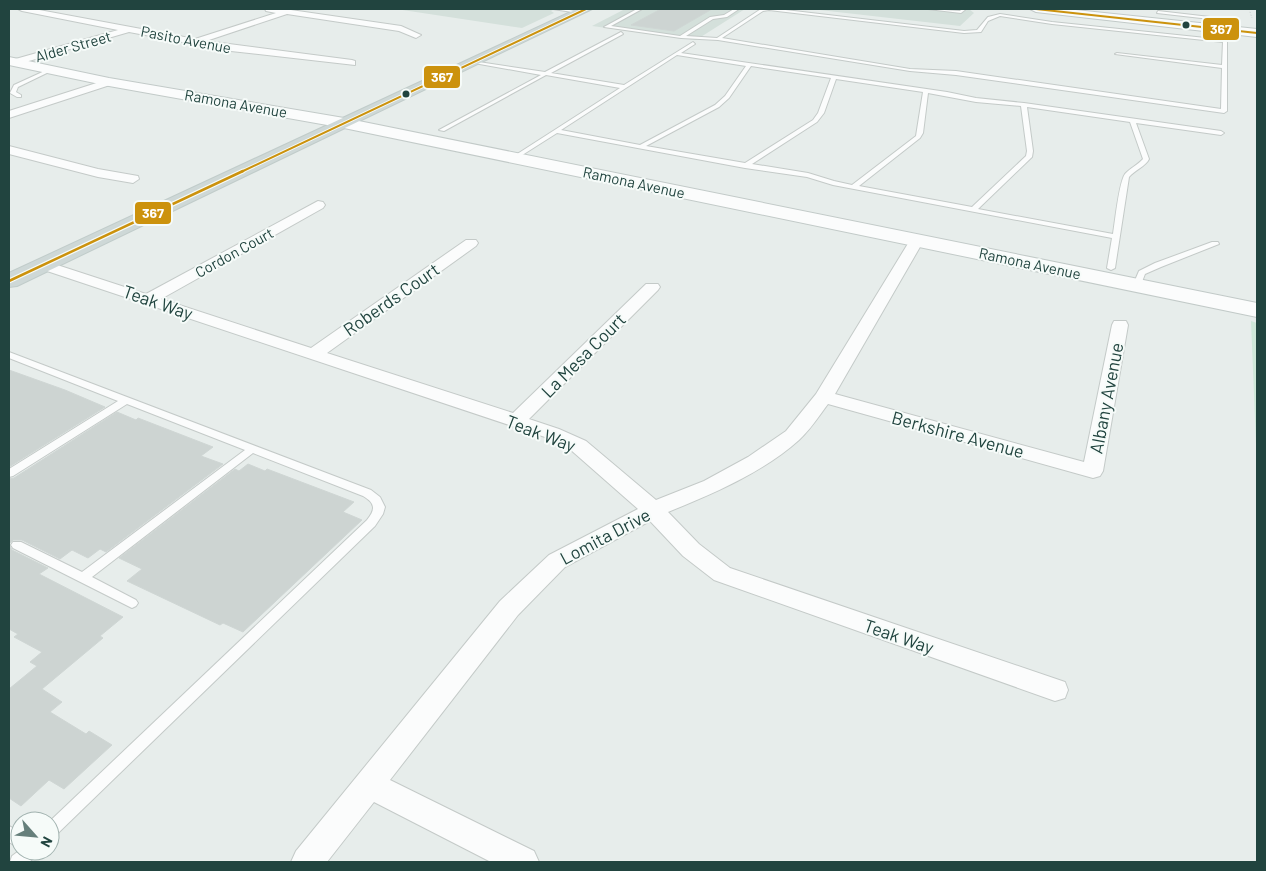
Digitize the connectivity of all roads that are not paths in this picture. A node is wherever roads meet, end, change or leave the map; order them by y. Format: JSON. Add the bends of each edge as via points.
{"nodes":[{"id":1,"x":22,"y":9,"type":"edge"},
{"id":2,"x":269,"y":9,"type":"edge"},
{"id":3,"x":555,"y":9,"type":"edge"},
{"id":4,"x":640,"y":9,"type":"edge"},
{"id":5,"x":737,"y":9,"type":"edge"},
{"id":6,"x":930,"y":9,"type":"edge"},
{"id":7,"x":964,"y":9,"type":"edge"},
{"id":8,"x":1036,"y":9,"type":"edge"},
{"id":9,"x":583,"y":10,"type":"edge"},
{"id":10,"x":288,"y":12,"type":"junction"},
{"id":11,"x":1079,"y":12,"type":"edge"},
{"id":12,"x":1157,"y":14,"type":"edge"},
{"id":13,"x":1210,"y":18,"type":"dead end"},
{"id":14,"x":1067,"y":25,"type":"junction"},
{"id":15,"x":1084,"y":27,"type":"junction"},
{"id":16,"x":130,"y":29,"type":"junction"},
{"id":17,"x":620,"y":33,"type":"dead end"},
{"id":18,"x":1257,"y":33,"type":"edge"},
{"id":19,"x":416,"y":35,"type":"dead end"},
{"id":20,"x":681,"y":37,"type":"junction"},
{"id":21,"x":718,"y":39,"type":"junction"},
{"id":22,"x":195,"y":41,"type":"junction"},
{"id":23,"x":694,"y":43,"type":"dead end"},
{"id":24,"x":677,"y":54,"type":"junction"},
{"id":25,"x":1117,"y":54,"type":"dead end"},
{"id":26,"x":478,"y":60,"type":"junction"},
{"id":27,"x":12,"y":62,"type":"edge"},
{"id":28,"x":352,"y":63,"type":"dead end"},
{"id":29,"x":749,"y":65,"type":"junction"},
{"id":30,"x":1225,"y":67,"type":"junction"},
{"id":31,"x":51,"y":70,"type":"junction"},
{"id":32,"x":552,"y":70,"type":"junction"},
{"id":33,"x":545,"y":74,"type":"junction"},
{"id":34,"x":834,"y":77,"type":"junction"},
{"id":35,"x":109,"y":82,"type":"junction"},
{"id":36,"x":631,"y":83,"type":"junction"},
{"id":37,"x":625,"y":87,"type":"junction"},
{"id":38,"x":926,"y":91,"type":"junction"},
{"id":39,"x":19,"y":96,"type":"dead end"},
{"id":40,"x":1024,"y":105,"type":"junction"},
{"id":41,"x":9,"y":115,"type":"edge"},
{"id":42,"x":1132,"y":120,"type":"junction"},
{"id":43,"x":344,"y":122,"type":"junction"},
{"id":44,"x":442,"y":130,"type":"dead end"},
{"id":45,"x":556,"y":131,"type":"junction"},
{"id":46,"x":1221,"y":133,"type":"dead end"},
{"id":47,"x":640,"y":147,"type":"junction"},
{"id":48,"x":9,"y":150,"type":"edge"},
{"id":49,"x":514,"y":158,"type":"junction"},
{"id":50,"x":745,"y":166,"type":"junction"},
{"id":51,"x":133,"y":179,"type":"dead end"},
{"id":52,"x":853,"y":187,"type":"junction"},
{"id":53,"x":318,"y":204,"type":"dead end"},
{"id":54,"x":973,"y":210,"type":"junction"},
{"id":55,"x":1116,"y":237,"type":"junction"},
{"id":56,"x":917,"y":240,"type":"junction"},
{"id":57,"x":471,"y":243,"type":"dead end"},
{"id":58,"x":1215,"y":244,"type":"dead end"},
{"id":59,"x":43,"y":265,"type":"junction"},
{"id":60,"x":1111,"y":268,"type":"dead end"},
{"id":61,"x":9,"y":281,"type":"edge"},
{"id":62,"x":1137,"y":285,"type":"junction"},
{"id":63,"x":652,"y":287,"type":"dead end"},
{"id":64,"x":149,"y":299,"type":"junction"},
{"id":65,"x":1257,"y":310,"type":"edge"},
{"id":66,"x":1120,"y":325,"type":"dead end"},
{"id":67,"x":312,"y":355,"type":"junction"},
{"id":68,"x":11,"y":358,"type":"edge"},
{"id":69,"x":824,"y":397,"type":"junction"},
{"id":70,"x":126,"y":400,"type":"junction"},
{"id":71,"x":515,"y":422,"type":"junction"},
{"id":72,"x":252,"y":449,"type":"junction"},
{"id":73,"x":1093,"y":471,"type":"joint"},
{"id":74,"x":9,"y":474,"type":"edge"},
{"id":75,"x":653,"y":510,"type":"junction"},
{"id":76,"x":17,"y":545,"type":"dead end"},
{"id":77,"x":83,"y":578,"type":"junction"},
{"id":78,"x":132,"y":603,"type":"dead end"},
{"id":79,"x":1055,"y":690,"type":"dead end"},
{"id":80,"x":369,"y":784,"type":"junction"},
{"id":81,"x":60,"y":822,"type":"edge"},
{"id":82,"x":307,"y":862,"type":"edge"},
{"id":83,"x":523,"y":862,"type":"edge"}],
"edges":[{"from":1,"to":16,"type":"street","name":"Pasito Avenue"},
{"from":2,"to":10,"type":"street"},
{"from":3,"to":9,"type":"lane"},
{"from":4,"to":20,"type":"lane","via":[[606,27]]},
{"from":5,"to":20,"type":"lane","via":[[726,16],[712,18]]},
{"from":6,"to":7,"type":"lane","via":[[961,12]]},
{"from":8,"to":11,"type":"street"},
{"from":9,"to":26,"type":"main road"},
{"from":10,"to":19,"type":"street","via":[[401,29]]},
{"from":10,"to":22,"type":"street"},
{"from":11,"to":12,"type":"street"},
{"from":11,"to":14,"type":"lane"},
{"from":11,"to":15,"type":"lane"},
{"from":12,"to":13,"type":"lane"},
{"from":12,"to":18,"type":"street"},
{"from":14,"to":15,"type":"lane"},
{"from":14,"to":21,"type":"lane","via":[[994,16],[985,21],[979,31],[964,32],[769,9],[762,10]]},
{"from":15,"to":30,"type":"lane","via":[[1225,41]]},
{"from":16,"to":22,"type":"street","name":"Pasito Avenue"},
{"from":16,"to":27,"type":"street","name":"Alder Street"},
{"from":17,"to":32,"type":"lane"},
{"from":20,"to":21,"type":"lane"},
{"from":21,"to":30,"type":"lane","via":[[878,65],[965,74],[1224,111]]},
{"from":22,"to":28,"type":"street","name":"Pasito Avenue"},
{"from":23,"to":24,"type":"lane"},
{"from":24,"to":29,"type":"lane"},
{"from":24,"to":36,"type":"lane"},
{"from":25,"to":30,"type":"lane"},
{"from":26,"to":32,"type":"lane"},
{"from":26,"to":33,"type":"lane"},
{"from":26,"to":43,"type":"main road"},
{"from":27,"to":31,"type":"street","name":"Ramona Avenue"},
{"from":29,"to":34,"type":"lane"},
{"from":29,"to":47,"type":"lane","via":[[724,101]]},
{"from":31,"to":35,"type":"street","name":"Ramona Avenue"},
{"from":31,"to":39,"type":"lane","via":[[16,86],[13,93]]},
{"from":32,"to":33,"type":"lane"},
{"from":32,"to":36,"type":"lane"},
{"from":33,"to":37,"type":"lane"},
{"from":33,"to":44,"type":"lane"},
{"from":34,"to":38,"type":"lane"},
{"from":34,"to":50,"type":"lane","via":[[815,121]]},
{"from":35,"to":41,"type":"street"},
{"from":35,"to":43,"type":"street","name":"Ramona Avenue"},
{"from":36,"to":37,"type":"lane"},
{"from":37,"to":45,"type":"lane"},
{"from":38,"to":40,"type":"lane"},
{"from":38,"to":52,"type":"lane","via":[[918,137]]},
{"from":40,"to":42,"type":"lane"},
{"from":40,"to":54,"type":"lane","via":[[1030,157]]},
{"from":42,"to":46,"type":"lane"},
{"from":42,"to":55,"type":"lane","via":[[1146,159],[1126,177]]},
{"from":43,"to":49,"type":"street","name":"Ramona Avenue"},
{"from":43,"to":59,"type":"main road"},
{"from":45,"to":47,"type":"lane"},
{"from":45,"to":49,"type":"lane"},
{"from":47,"to":50,"type":"lane"},
{"from":48,"to":51,"type":"street"},
{"from":49,"to":56,"type":"street","name":"Ramona Avenue"},
{"from":50,"to":52,"type":"lane","via":[[808,175]]},
{"from":52,"to":54,"type":"lane"},
{"from":53,"to":64,"type":"street","name":"Cordon Court"},
{"from":54,"to":55,"type":"lane"},
{"from":55,"to":60,"type":"lane"},
{"from":56,"to":62,"type":"street","name":"Ramona Avenue"},
{"from":56,"to":69,"type":"street","name":"Lomita Drive"},
{"from":57,"to":67,"type":"street","name":"Roberds Court"},
{"from":58,"to":62,"type":"lane","via":[[1142,273]]},
{"from":59,"to":61,"type":"main road"},
{"from":59,"to":64,"type":"street","name":"Teak Way"},
{"from":62,"to":65,"type":"street","name":"Ramona Avenue"},
{"from":63,"to":71,"type":"street","name":"La Mesa Court"},
{"from":64,"to":67,"type":"street","name":"Teak Way"},
{"from":66,"to":73,"type":"street","name":"Albany Avenue"},
{"from":67,"to":71,"type":"street","name":"Teak Way"},
{"from":68,"to":70,"type":"lane"},
{"from":69,"to":73,"type":"street","name":"Berkshire Avenue"},
{"from":69,"to":75,"type":"street","name":"Lomita Drive","via":[[794,435],[756,462],[712,486]]},
{"from":70,"to":72,"type":"lane"},
{"from":70,"to":74,"type":"lane"},
{"from":71,"to":75,"type":"street","name":"Teak Way","via":[[552,433],[579,446]]},
{"from":72,"to":77,"type":"lane"},
{"from":72,"to":81,"type":"lane","via":[[374,497],[380,508],[377,516]]},
{"from":75,"to":79,"type":"street","name":"Teak Way","via":[[691,550],[722,574]]},
{"from":75,"to":80,"type":"street","name":"Lomita Drive","via":[[557,562],[509,608]]},
{"from":76,"to":77,"type":"lane"},
{"from":77,"to":78,"type":"lane"},
{"from":80,"to":82,"type":"street","name":"Lomita Drive"},
{"from":80,"to":83,"type":"street"}]}
